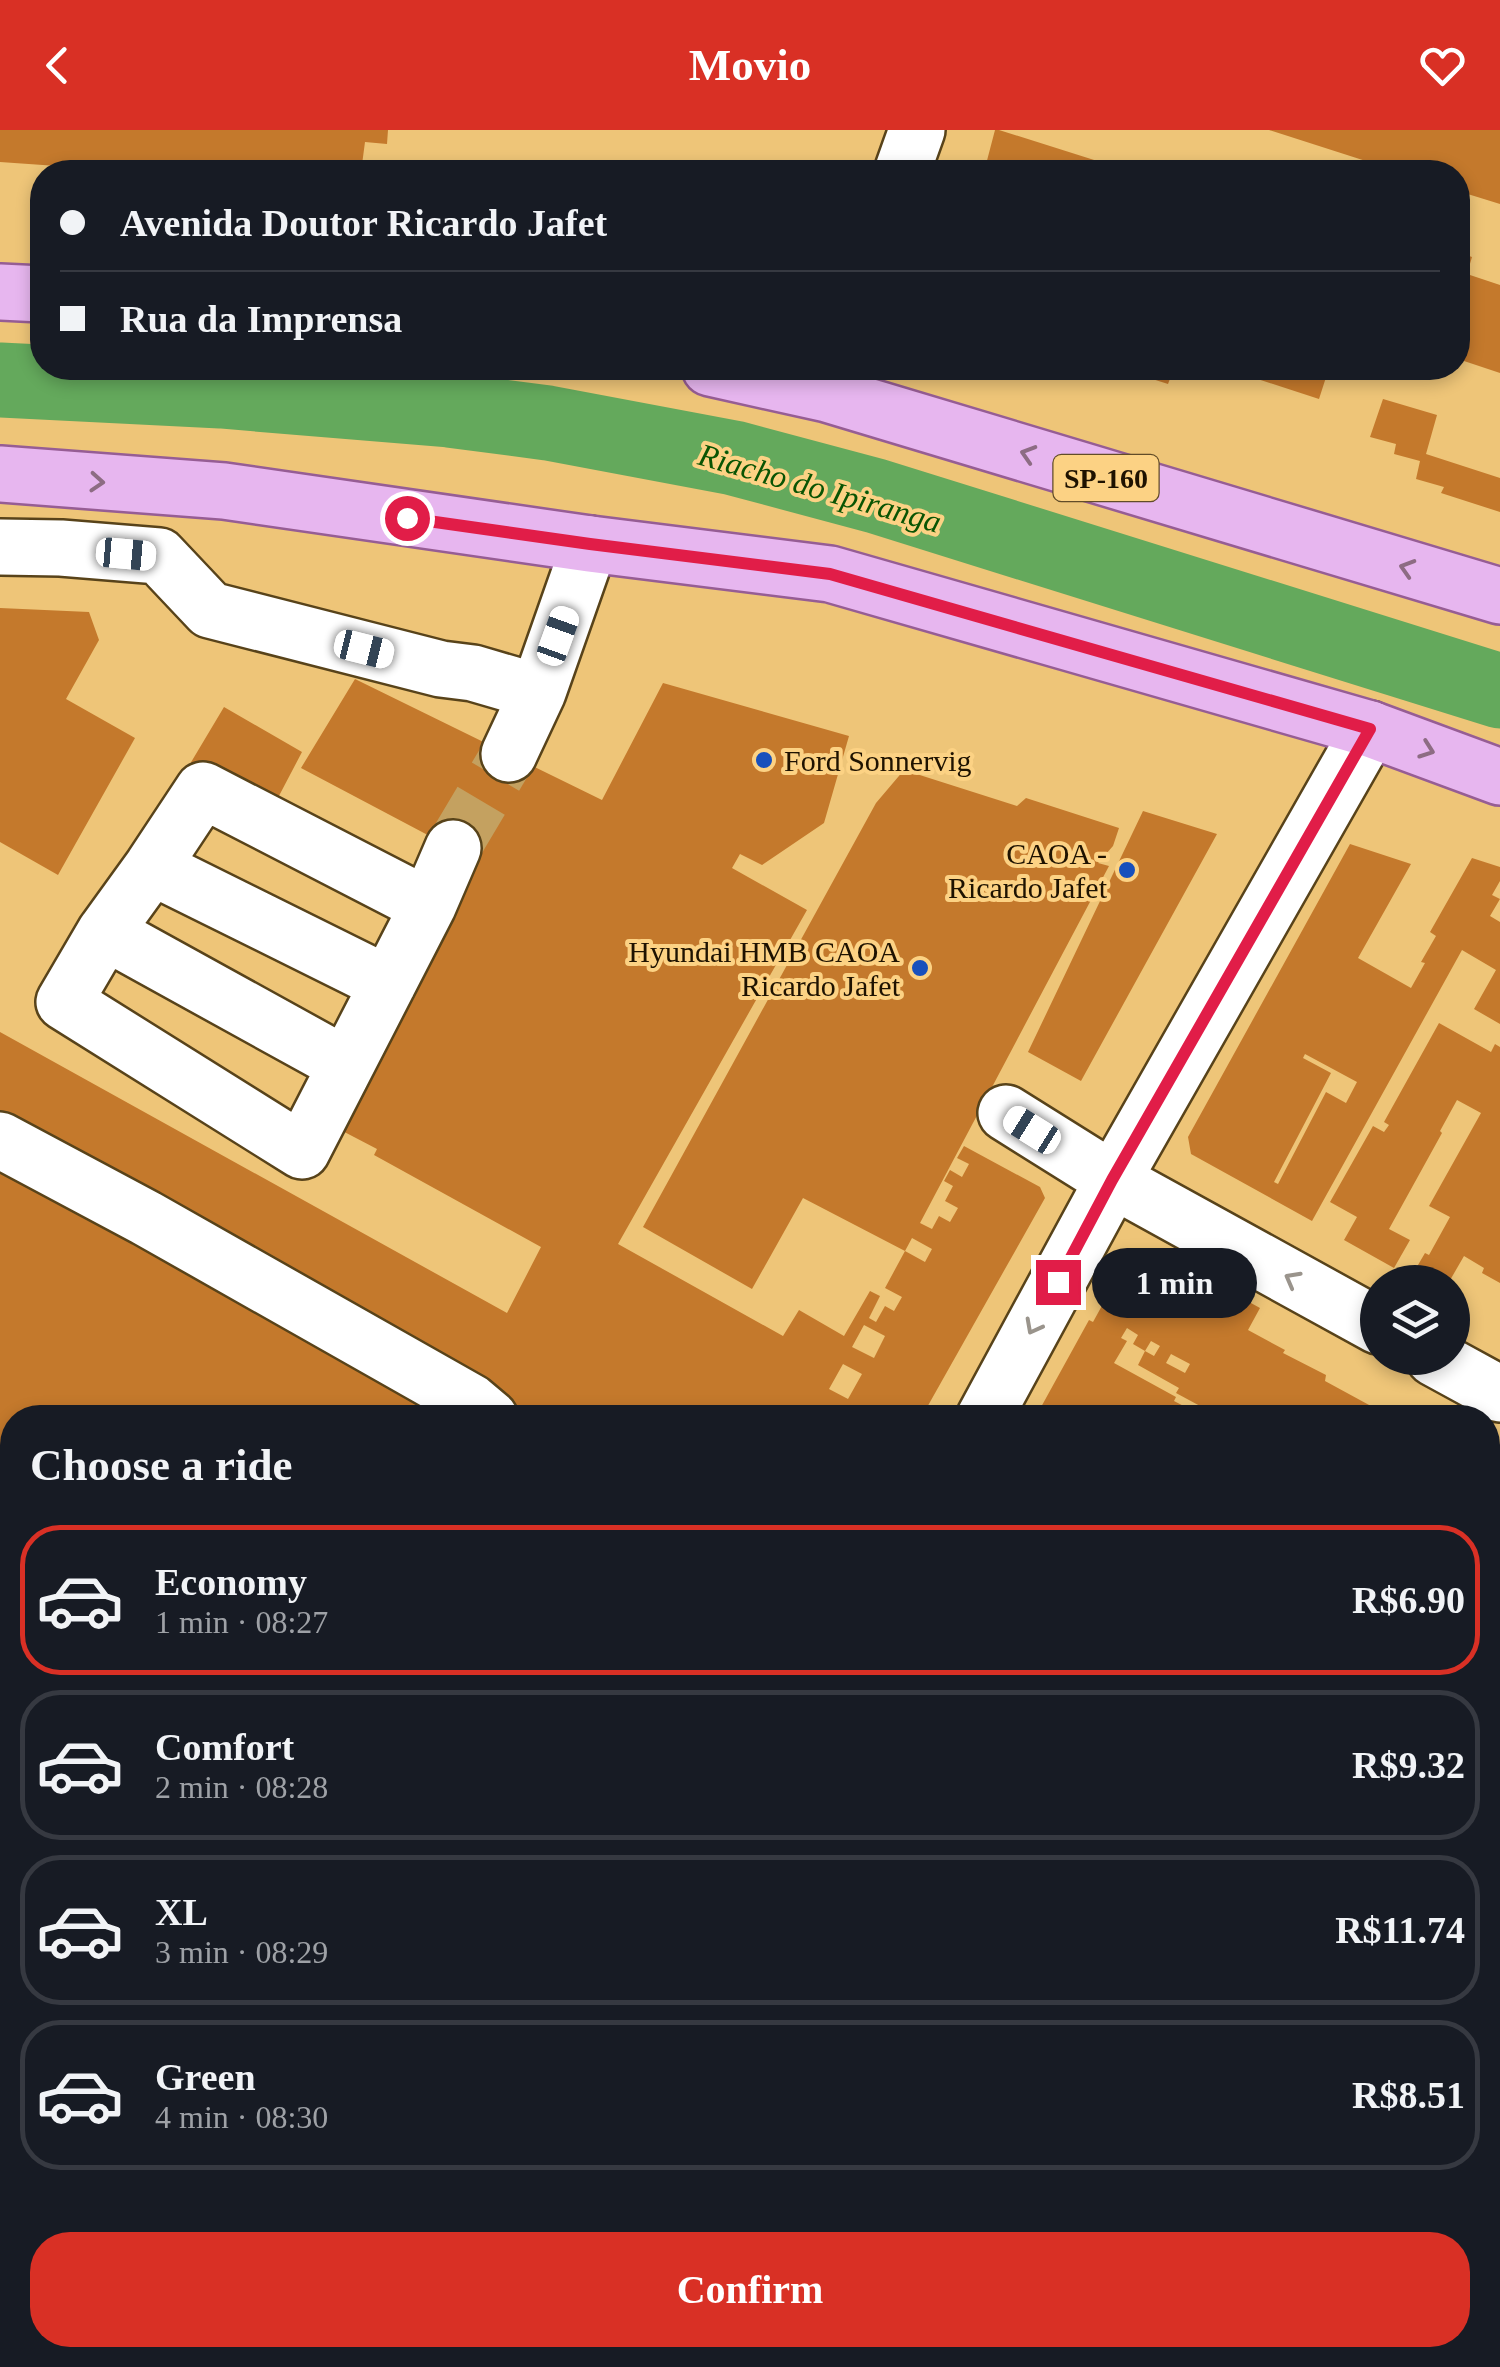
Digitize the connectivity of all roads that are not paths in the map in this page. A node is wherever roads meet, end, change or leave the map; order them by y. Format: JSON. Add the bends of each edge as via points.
{"nodes":[{"id":1,"x":917,"y":130,"type":"edge"},
{"id":2,"x":906,"y":160,"type":"edge"},
{"id":3,"x":0,"y":292,"type":"edge"},
{"id":4,"x":30,"y":293,"type":"edge"},
{"id":5,"x":831,"y":381,"type":"edge"},
{"id":6,"x":0,"y":474,"type":"edge"},
{"id":7,"x":590,"y":544,"type":"junction"},
{"id":8,"x":0,"y":547,"type":"edge"},
{"id":9,"x":1500,"y":596,"type":"edge"},
{"id":10,"x":538,"y":692,"type":"junction"},
{"id":11,"x":1370,"y":729,"type":"junction"},
{"id":12,"x":508,"y":754,"type":"tunnel mouth"},
{"id":13,"x":1500,"y":777,"type":"edge"},
{"id":14,"x":453,"y":848,"type":"tunnel mouth"},
{"id":15,"x":152,"y":867,"type":"junction"},
{"id":16,"x":428,"y":906,"type":"junction"},
{"id":17,"x":105,"y":932,"type":"junction"},
{"id":18,"x":388,"y":984,"type":"junction"},
{"id":19,"x":346,"y":1065,"type":"junction"},
{"id":20,"x":1006,"y":1113,"type":"dead end"},
{"id":21,"x":0,"y":1140,"type":"edge"},
{"id":22,"x":1112,"y":1180,"type":"junction"},
{"id":23,"x":1360,"y":1316,"type":"edge"},
{"id":24,"x":1465,"y":1375,"type":"edge"},
{"id":25,"x":1500,"y":1394,"type":"edge"},
{"id":26,"x":475,"y":1405,"type":"edge"},
{"id":27,"x":991,"y":1405,"type":"edge"}],
"edges":[{"from":1,"to":2,"type":"street"},
{"from":3,"to":4,"type":"main road"},
{"from":9,"to":5,"type":"main road","number":"SP-160","one_way":true},
{"from":6,"to":7,"type":"main road","one_way":true,"via":[[224,491]]},
{"from":7,"to":10,"type":"street"},
{"from":7,"to":11,"type":"main road","via":[[830,574]]},
{"from":8,"to":10,"type":"street","via":[[159,556],[210,610]]},
{"from":10,"to":12,"type":"street"},
{"from":11,"to":13,"type":"main road","one_way":true},
{"from":11,"to":22,"type":"street"},
{"from":14,"to":16,"type":"street"},
{"from":15,"to":16,"type":"street","via":[[203,790]]},
{"from":15,"to":17,"type":"street"},
{"from":15,"to":18,"type":"street"},
{"from":16,"to":18,"type":"street"},
{"from":17,"to":19,"type":"street"},
{"from":17,"to":19,"type":"street","via":[[64,1002],[302,1151]]},
{"from":18,"to":19,"type":"street"},
{"from":20,"to":22,"type":"street"},
{"from":21,"to":26,"type":"street"},
{"from":23,"to":22,"type":"street","one_way":true},
{"from":22,"to":27,"type":"street","one_way":true},
{"from":24,"to":25,"type":"street"}]}
